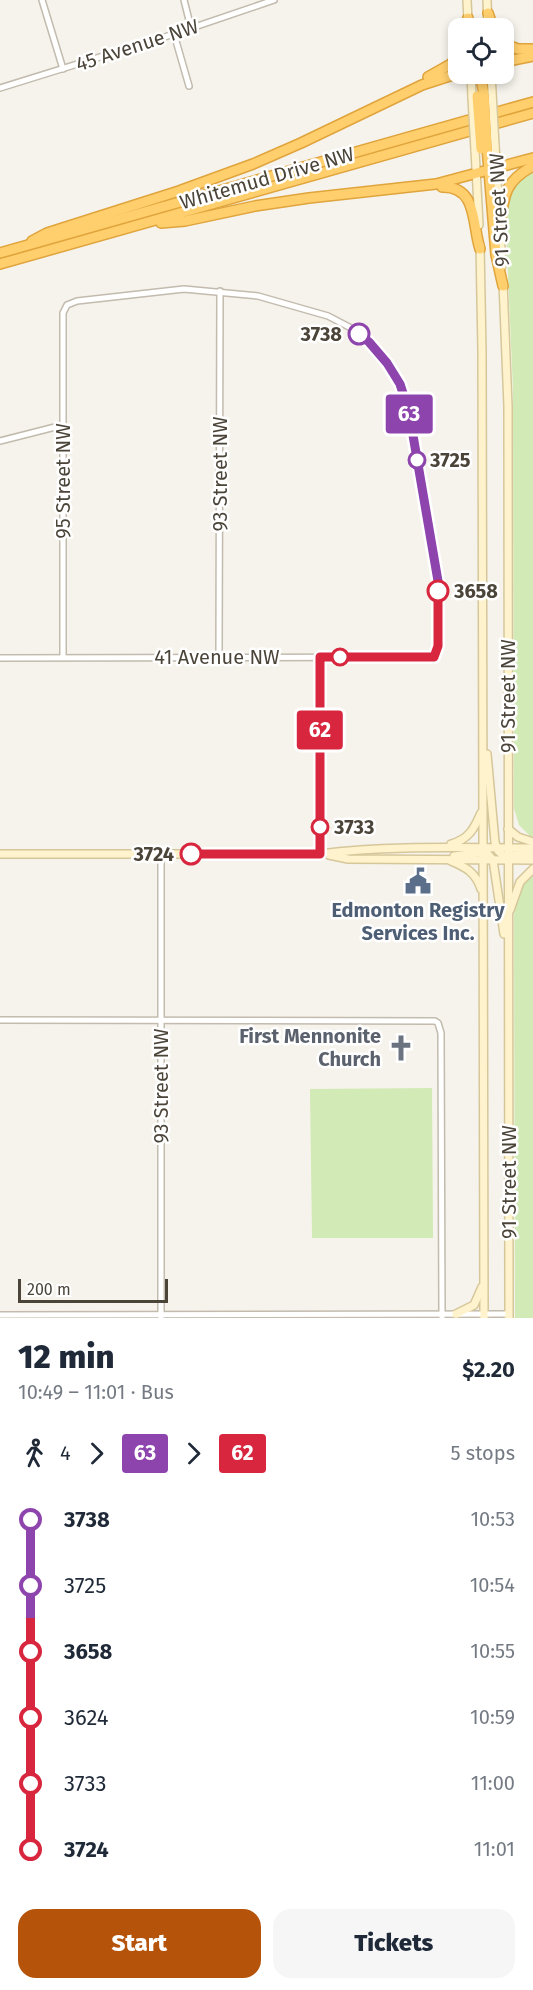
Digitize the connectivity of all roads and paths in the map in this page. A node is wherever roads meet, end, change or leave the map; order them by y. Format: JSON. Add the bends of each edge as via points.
{"nodes":[{"id":1,"x":42,"y":0,"type":"edge"},
{"id":2,"x":184,"y":0,"type":"edge"},
{"id":3,"x":274,"y":0,"type":"edge"},
{"id":4,"x":467,"y":0,"type":"edge"},
{"id":5,"x":487,"y":0,"type":"edge"},
{"id":6,"x":488,"y":13,"type":"joint"},
{"id":7,"x":467,"y":18,"type":"edge"},
{"id":8,"x":489,"y":18,"type":"edge"},
{"id":9,"x":191,"y":28,"type":"junction"},
{"id":10,"x":174,"y":34,"type":"junction"},
{"id":11,"x":514,"y":48,"type":"edge"},
{"id":12,"x":533,"y":49,"type":"edge"},
{"id":13,"x":533,"y":56,"type":"edge"},
{"id":14,"x":514,"y":60,"type":"edge"},
{"id":15,"x":448,"y":66,"type":"edge"},
{"id":16,"x":63,"y":69,"type":"junction"},
{"id":17,"x":448,"y":77,"type":"edge"},
{"id":18,"x":475,"y":84,"type":"edge"},
{"id":19,"x":480,"y":84,"type":"edge"},
{"id":20,"x":485,"y":84,"type":"edge"},
{"id":21,"x":189,"y":86,"type":"dead end"},
{"id":22,"x":0,"y":88,"type":"edge"},
{"id":23,"x":479,"y":94,"type":"junction"},
{"id":24,"x":533,"y":102,"type":"edge"},
{"id":25,"x":533,"y":113,"type":"edge"},
{"id":26,"x":360,"y":114,"type":"junction"},
{"id":27,"x":478,"y":117,"type":"junction"},
{"id":28,"x":485,"y":148,"type":"junction"},
{"id":29,"x":496,"y":157,"type":"joint"},
{"id":30,"x":533,"y":158,"type":"edge"},
{"id":31,"x":533,"y":166,"type":"edge"},
{"id":32,"x":493,"y":169,"type":"junction"},
{"id":33,"x":476,"y":174,"type":"junction"},
{"id":34,"x":418,"y":187,"type":"junction"},
{"id":35,"x":500,"y":224,"type":"junction"},
{"id":36,"x":137,"y":226,"type":"junction"},
{"id":37,"x":19,"y":248,"type":"junction"},
{"id":38,"x":480,"y":249,"type":"junction"},
{"id":39,"x":0,"y":253,"type":"edge"},
{"id":40,"x":0,"y":264,"type":"edge"},
{"id":41,"x":503,"y":286,"type":"junction"},
{"id":42,"x":220,"y":291,"type":"junction"},
{"id":43,"x":63,"y":425,"type":"junction"},
{"id":44,"x":0,"y":441,"type":"edge"},
{"id":45,"x":63,"y":657,"type":"junction"},
{"id":46,"x":219,"y":657,"type":"junction"},
{"id":47,"x":320,"y":657,"type":"junction"},
{"id":48,"x":0,"y":658,"type":"edge"},
{"id":49,"x":484,"y":709,"type":"junction"},
{"id":50,"x":483,"y":808,"type":"junction"},
{"id":51,"x":508,"y":829,"type":"junction"},
{"id":52,"x":533,"y":842,"type":"edge"},
{"id":53,"x":442,"y":847,"type":"junction"},
{"id":54,"x":533,"y":848,"type":"edge"},
{"id":55,"x":504,"y":853,"type":"junction"},
{"id":56,"x":0,"y":854,"type":"edge"},
{"id":57,"x":160,"y":854,"type":"junction"},
{"id":58,"x":320,"y":854,"type":"junction"},
{"id":59,"x":533,"y":854,"type":"edge"},
{"id":60,"x":487,"y":855,"type":"junction"},
{"id":61,"x":446,"y":859,"type":"junction"},
{"id":62,"x":427,"y":860,"type":"junction"},
{"id":63,"x":533,"y":860,"type":"edge"},
{"id":64,"x":533,"y":869,"type":"edge"},
{"id":65,"x":483,"y":900,"type":"junction"},
{"id":66,"x":508,"y":915,"type":"junction"},
{"id":67,"x":508,"y":976,"type":"junction"},
{"id":68,"x":0,"y":1020,"type":"edge"},
{"id":69,"x":161,"y":1020,"type":"junction"},
{"id":70,"x":484,"y":1282,"type":"junction"},
{"id":71,"x":456,"y":1314,"type":"junction"},
{"id":72,"x":0,"y":1315,"type":"edge"},
{"id":73,"x":161,"y":1316,"type":"edge"},
{"id":74,"x":442,"y":1316,"type":"edge"},
{"id":75,"x":484,"y":1316,"type":"edge"},
{"id":76,"x":509,"y":1316,"type":"edge"}],
"edges":[{"from":1,"to":16,"type":"street"},
{"from":2,"to":9,"type":"street"},
{"from":3,"to":9,"type":"street","name":"45 Avenue NW"},
{"from":4,"to":7,"type":"main road"},
{"from":5,"to":6,"type":"main road"},
{"from":6,"to":8,"type":"highway"},
{"from":9,"to":10,"type":"street","name":"45 Avenue NW"},
{"from":10,"to":16,"type":"street","name":"45 Avenue NW"},
{"from":10,"to":21,"type":"street"},
{"from":11,"to":12,"type":"highway"},
{"from":13,"to":14,"type":"highway"},
{"from":15,"to":26,"type":"highway"},
{"from":16,"to":22,"type":"street","name":"45 Avenue NW"},
{"from":17,"to":26,"type":"highway"},
{"from":18,"to":23,"type":"main road"},
{"from":19,"to":23,"type":"highway"},
{"from":20,"to":23,"type":"main road"},
{"from":23,"to":27,"type":"highway","bridge":true},
{"from":23,"to":28,"type":"highway","bridge":true},
{"from":24,"to":27,"type":"highway","name":"Whitemud Drive NW"},
{"from":25,"to":36,"type":"highway","name":"Whitemud Drive NW"},
{"from":26,"to":37,"type":"highway","via":[[253,164],[46,233]]},
{"from":27,"to":28,"type":"highway","bridge":true},
{"from":27,"to":37,"type":"highway","name":"Whitemud Drive NW"},
{"from":28,"to":29,"type":"main road","name":"91 Street NW"},
{"from":28,"to":32,"type":"highway"},
{"from":28,"to":33,"type":"main road","name":"91 Street NW"},
{"from":29,"to":32,"type":"highway"},
{"from":30,"to":32,"type":"highway"},
{"from":31,"to":35,"type":"highway","via":[[507,188]]},
{"from":32,"to":33,"type":"highway"},
{"from":32,"to":35,"type":"main road","name":"91 Street NW"},
{"from":32,"to":41,"type":"highway","via":[[496,255]]},
{"from":33,"to":34,"type":"highway"},
{"from":33,"to":38,"type":"main road","name":"91 Street NW"},
{"from":34,"to":36,"type":"highway","via":[[309,198]]},
{"from":34,"to":38,"type":"highway","via":[[451,187],[463,194],[472,209]]},
{"from":35,"to":41,"type":"main road","name":"91 Street NW"},
{"from":36,"to":40,"type":"highway","name":"Whitemud Drive NW"},
{"from":37,"to":39,"type":"highway","name":"Whitemud Drive NW"},
{"from":38,"to":49,"type":"main road","name":"91 Street NW"},
{"from":41,"to":51,"type":"main road","name":"91 Street NW","via":[[508,405]]},
{"from":42,"to":43,"type":"street","name":"95 Street NW","via":[[174,289],[67,305],[63,313]]},
{"from":42,"to":46,"type":"street","name":"93 Street NW"},
{"from":42,"to":47,"type":"street","name":"41 Avenue NW","via":[[291,304],[351,328],[387,363],[400,384],[409,412],[438,581],[438,646],[434,657]]},
{"from":43,"to":44,"type":"street"},
{"from":43,"to":45,"type":"street","name":"95 Street NW"},
{"from":45,"to":46,"type":"street","name":"41 Avenue NW"},
{"from":45,"to":48,"type":"street","name":"41 Avenue NW"},
{"from":46,"to":47,"type":"street","name":"41 Avenue NW"},
{"from":47,"to":58,"type":"street"},
{"from":49,"to":50,"type":"main road","name":"91 Street NW"},
{"from":49,"to":55,"type":"main road"},
{"from":50,"to":53,"type":"main road","via":[[468,836]]},
{"from":50,"to":60,"type":"main road","name":"91 Street NW"},
{"from":51,"to":52,"type":"main road"},
{"from":51,"to":55,"type":"main road","name":"91 Street NW"},
{"from":53,"to":58,"type":"main road"},
{"from":53,"to":60,"type":"main road"},
{"from":54,"to":55,"type":"main road"},
{"from":55,"to":59,"type":"main road"},
{"from":55,"to":60,"type":"main road"},
{"from":55,"to":60,"type":"main road"},
{"from":55,"to":63,"type":"main road"},
{"from":55,"to":66,"type":"main road","name":"91 Street NW"},
{"from":56,"to":57,"type":"main road"},
{"from":57,"to":58,"type":"main road"},
{"from":57,"to":69,"type":"street","name":"93 Street NW"},
{"from":58,"to":62,"type":"main road","via":[[348,859]]},
{"from":60,"to":61,"type":"main road"},
{"from":60,"to":62,"type":"main road"},
{"from":60,"to":65,"type":"main road","name":"91 Street NW"},
{"from":60,"to":67,"type":"main road"},
{"from":61,"to":62,"type":"main road"},
{"from":61,"to":65,"type":"main road","via":[[474,874]]},
{"from":64,"to":66,"type":"main road","via":[[520,882]]},
{"from":65,"to":70,"type":"main road","name":"91 Street NW"},
{"from":66,"to":67,"type":"main road","name":"91 Street NW"},
{"from":67,"to":76,"type":"main road","name":"91 Street NW"},
{"from":68,"to":69,"type":"street"},
{"from":69,"to":73,"type":"street","name":"93 Street NW"},
{"from":69,"to":74,"type":"street","via":[[438,1023]]},
{"from":70,"to":71,"type":"main road","via":[[476,1302]]},
{"from":70,"to":75,"type":"main road","name":"91 Street NW"},
{"from":71,"to":74,"type":"street"},
{"from":71,"to":75,"type":"street"},
{"from":72,"to":73,"type":"street"},
{"from":73,"to":74,"type":"street"},
{"from":75,"to":76,"type":"street"}]}
